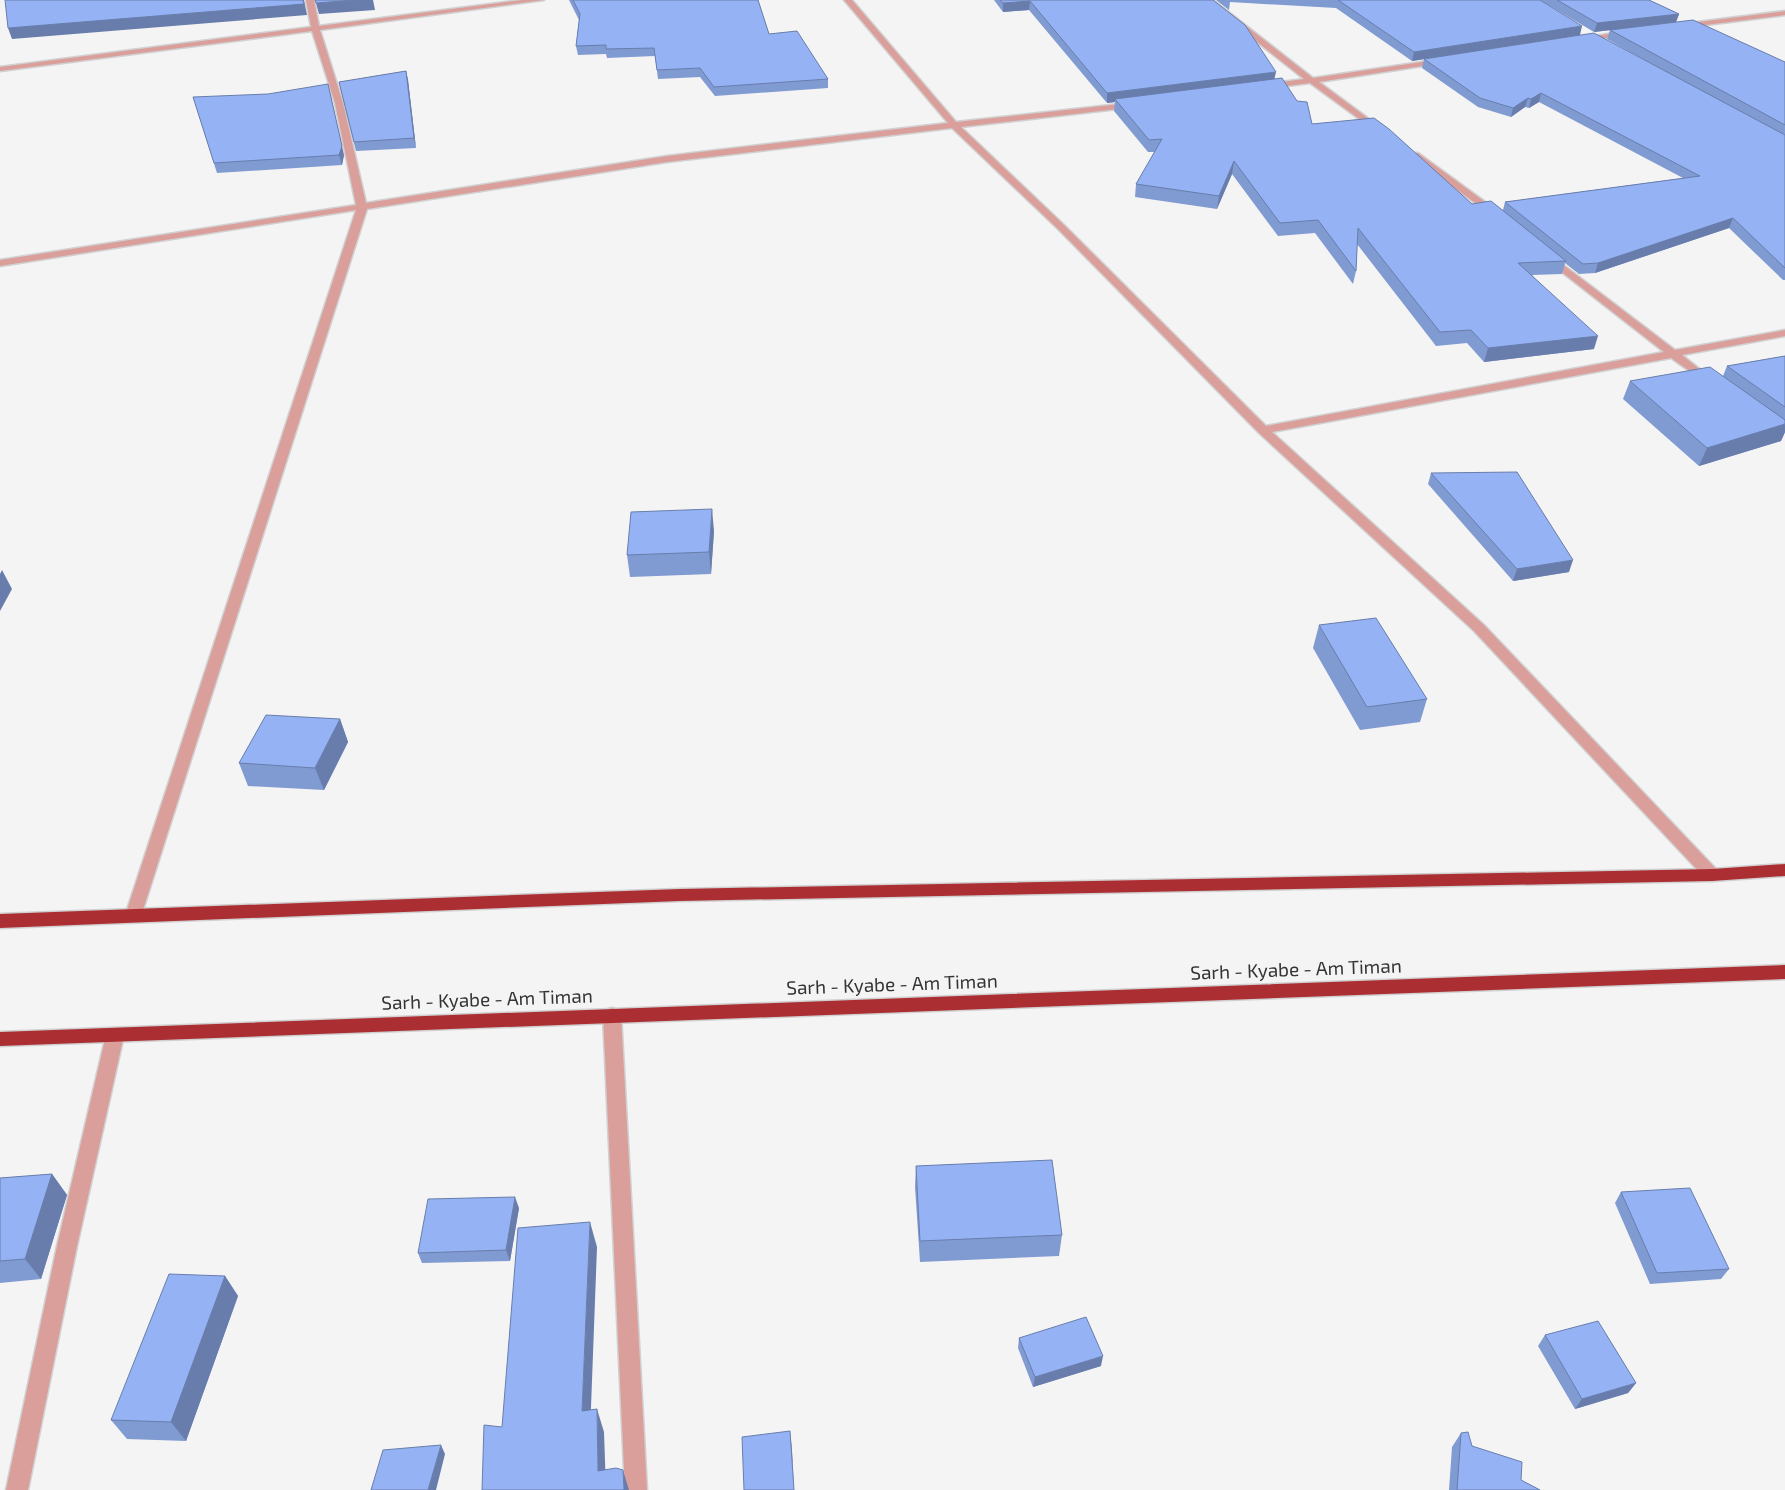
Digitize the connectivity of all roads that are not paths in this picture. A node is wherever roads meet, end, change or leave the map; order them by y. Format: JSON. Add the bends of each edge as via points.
{"nodes":[{"id":1,"x":310,"y":0,"type":"edge"},
{"id":2,"x":540,"y":0,"type":"edge"},
{"id":3,"x":848,"y":0,"type":"edge"},
{"id":4,"x":1208,"y":0,"type":"edge"},
{"id":5,"x":1785,"y":13,"type":"edge"},
{"id":6,"x":315,"y":27,"type":"junction"},
{"id":7,"x":1578,"y":28,"type":"edge"},
{"id":8,"x":1670,"y":28,"type":"edge"},
{"id":9,"x":1632,"y":32,"type":"edge"},
{"id":10,"x":1593,"y":37,"type":"junction"},
{"id":11,"x":1574,"y":40,"type":"edge"},
{"id":12,"x":1610,"y":47,"type":"edge"},
{"id":13,"x":1448,"y":60,"type":"edge"},
{"id":14,"x":0,"y":69,"type":"edge"},
{"id":15,"x":1312,"y":81,"type":"junction"},
{"id":16,"x":1254,"y":89,"type":"edge"},
{"id":17,"x":1147,"y":103,"type":"edge"},
{"id":18,"x":953,"y":124,"type":"junction"},
{"id":19,"x":1391,"y":138,"type":"edge"},
{"id":20,"x":1406,"y":149,"type":"edge"},
{"id":21,"x":362,"y":208,"type":"junction"},
{"id":22,"x":1508,"y":224,"type":"edge"},
{"id":23,"x":1539,"y":249,"type":"edge"},
{"id":24,"x":0,"y":263,"type":"edge"},
{"id":25,"x":1785,"y":333,"type":"edge"},
{"id":26,"x":1670,"y":354,"type":"junction"},
{"id":27,"x":1716,"y":387,"type":"edge"},
{"id":28,"x":1263,"y":430,"type":"junction"},
{"id":29,"x":1785,"y":870,"type":"edge"},
{"id":30,"x":1712,"y":875,"type":"junction"},
{"id":31,"x":133,"y":916,"type":"junction"},
{"id":32,"x":0,"y":921,"type":"edge"},
{"id":33,"x":1785,"y":972,"type":"edge"},
{"id":34,"x":612,"y":1015,"type":"junction"},
{"id":35,"x":115,"y":1035,"type":"junction"},
{"id":36,"x":0,"y":1039,"type":"edge"},
{"id":37,"x":17,"y":1490,"type":"edge"},
{"id":38,"x":636,"y":1490,"type":"edge"}],
"edges":[{"from":1,"to":6,"type":"street"},
{"from":2,"to":6,"type":"street"},
{"from":3,"to":18,"type":"street"},
{"from":4,"to":15,"type":"street"},
{"from":5,"to":8,"type":"street"},
{"from":6,"to":14,"type":"street"},
{"from":6,"to":21,"type":"street","via":[[339,103]]},
{"from":7,"to":10,"type":"street"},
{"from":9,"to":10,"type":"street"},
{"from":10,"to":11,"type":"street"},
{"from":10,"to":12,"type":"street"},
{"from":13,"to":15,"type":"street"},
{"from":15,"to":16,"type":"street"},
{"from":15,"to":19,"type":"street"},
{"from":17,"to":18,"type":"street"},
{"from":18,"to":21,"type":"street","via":[[667,159]]},
{"from":18,"to":28,"type":"street","via":[[1061,227]]},
{"from":20,"to":22,"type":"street"},
{"from":21,"to":24,"type":"street"},
{"from":21,"to":31,"type":"street"},
{"from":23,"to":26,"type":"street"},
{"from":25,"to":26,"type":"street"},
{"from":26,"to":27,"type":"street"},
{"from":26,"to":28,"type":"street"},
{"from":28,"to":30,"type":"street","via":[[1479,628]]},
{"from":29,"to":30,"type":"highway"},
{"from":30,"to":31,"type":"highway","via":[[680,895]]},
{"from":31,"to":32,"type":"highway"},
{"from":33,"to":34,"type":"highway","name":"Sarh - Kyabe - Am Timan"},
{"from":34,"to":35,"type":"highway","name":"Sarh - Kyabe - Am Timan"},
{"from":34,"to":38,"type":"street"},
{"from":35,"to":36,"type":"highway","name":"Sarh - Kyabe - Am Timan"},
{"from":35,"to":37,"type":"street"}]}
